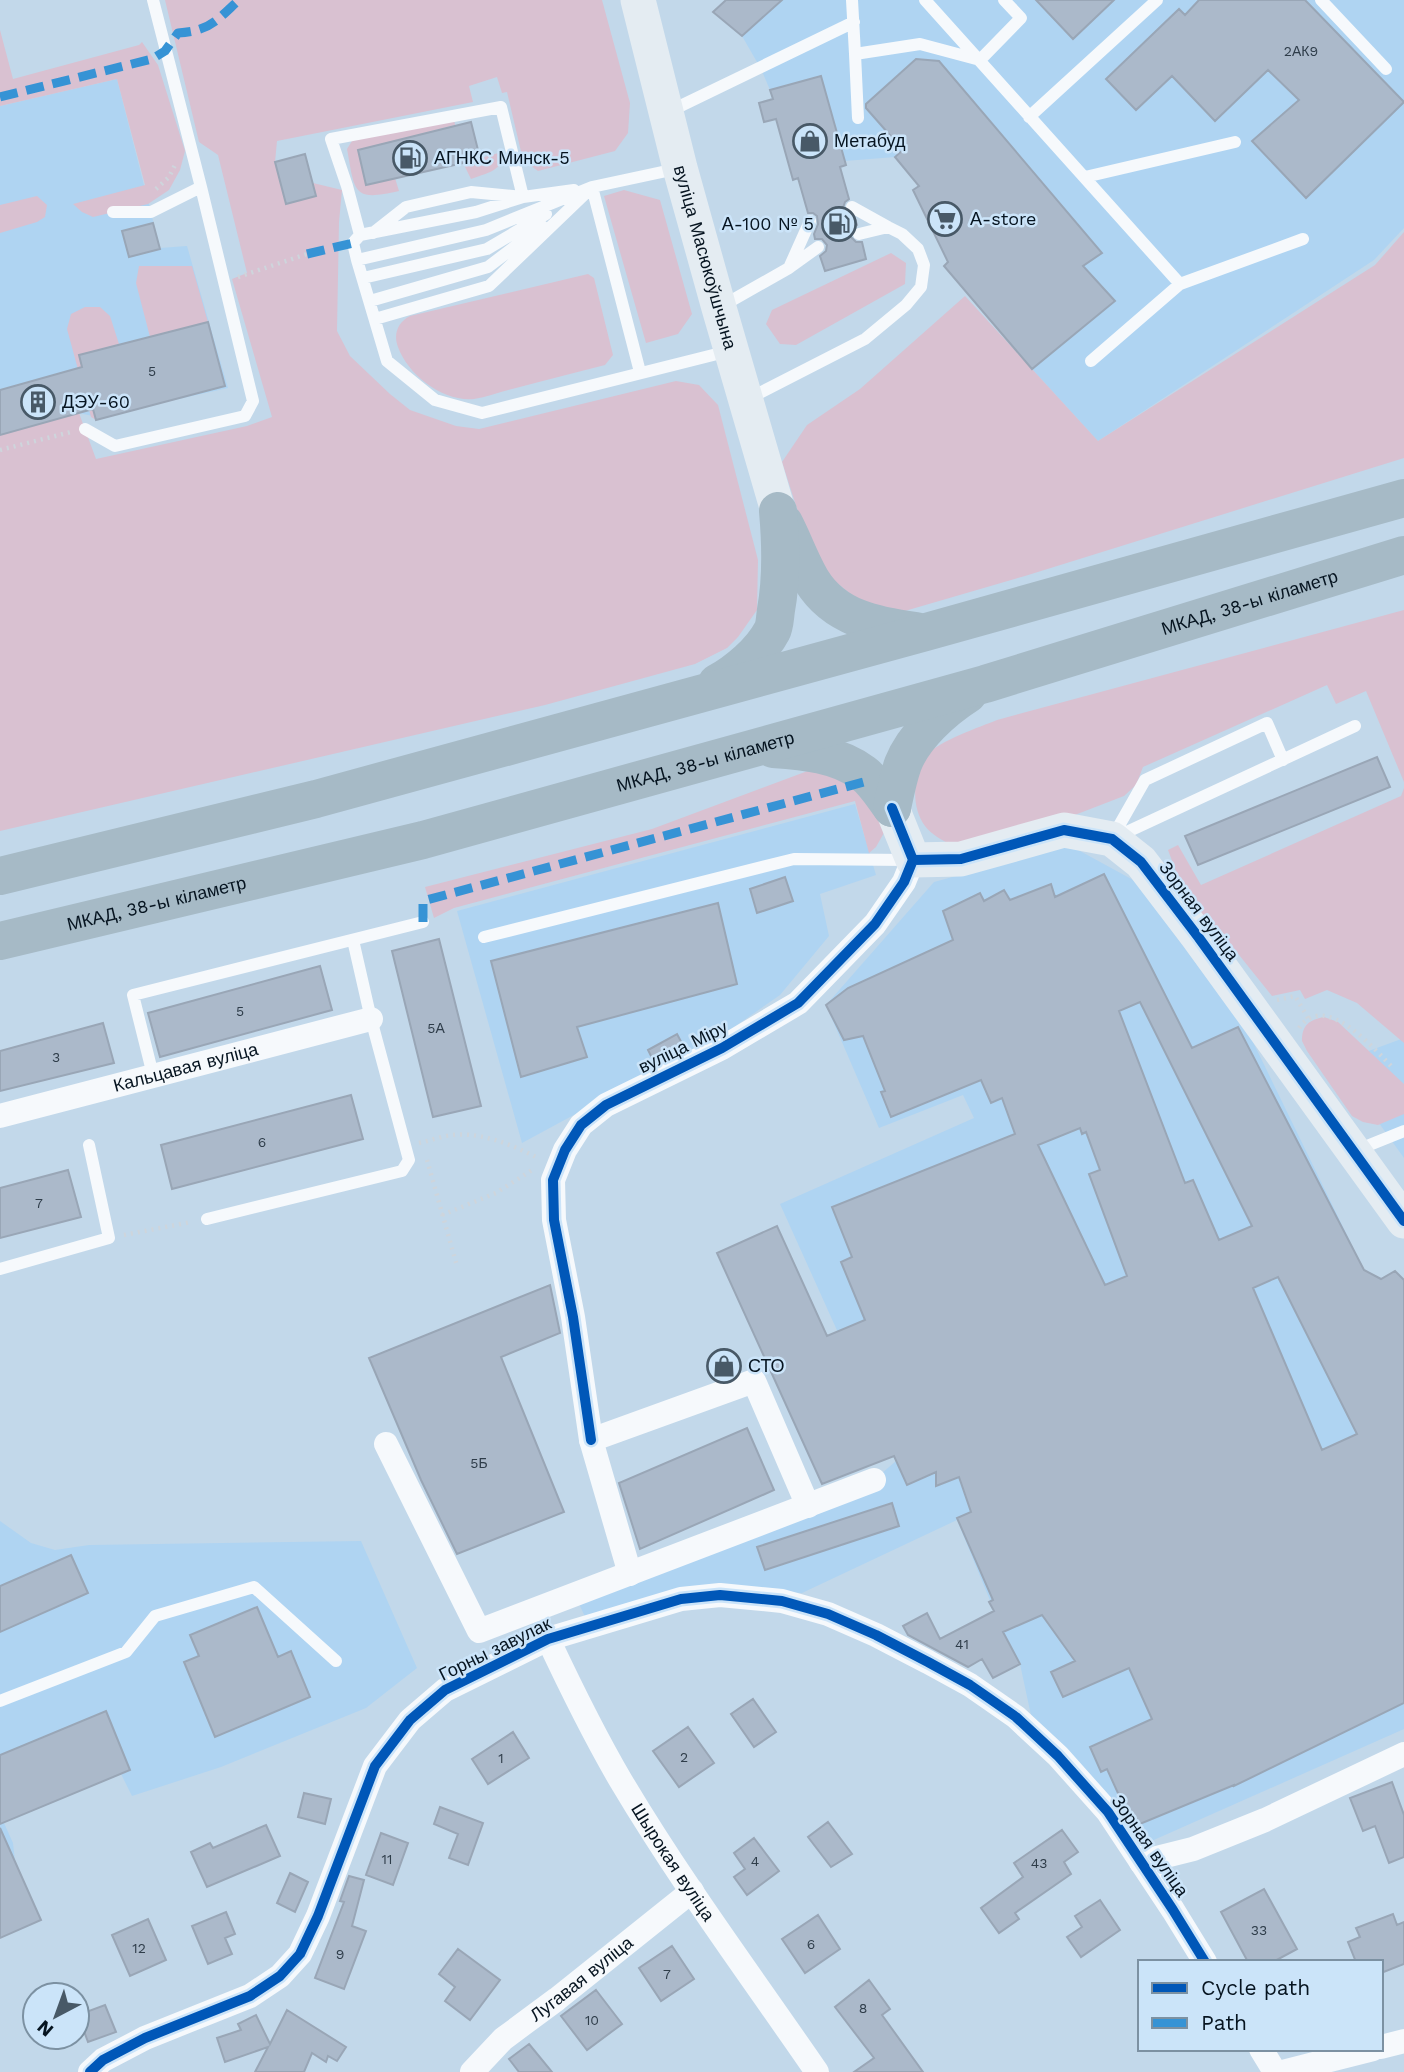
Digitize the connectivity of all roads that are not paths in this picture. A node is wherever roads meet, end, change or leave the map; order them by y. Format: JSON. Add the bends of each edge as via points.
{"nodes":[{"id":1,"x":153,"y":0,"type":"edge"},
{"id":2,"x":638,"y":0,"type":"edge"},
{"id":3,"x":852,"y":0,"type":"edge"},
{"id":4,"x":925,"y":0,"type":"edge"},
{"id":5,"x":1003,"y":0,"type":"edge"},
{"id":6,"x":1157,"y":0,"type":"edge"},
{"id":7,"x":1321,"y":0,"type":"edge"},
{"id":8,"x":854,"y":22,"type":"junction"},
{"id":9,"x":855,"y":54,"type":"junction"},
{"id":10,"x":980,"y":60,"type":"junction"},
{"id":11,"x":1386,"y":69,"type":"dead end"},
{"id":12,"x":667,"y":112,"type":"junction"},
{"id":13,"x":1029,"y":117,"type":"junction"},
{"id":14,"x":858,"y":118,"type":"dead end"},
{"id":15,"x":1236,"y":142,"type":"dead end"},
{"id":16,"x":680,"y":168,"type":"junction"},
{"id":17,"x":1085,"y":177,"type":"junction"},
{"id":18,"x":201,"y":187,"type":"junction"},
{"id":19,"x":592,"y":187,"type":"junction"},
{"id":20,"x":523,"y":197,"type":"junction"},
{"id":21,"x":852,"y":208,"type":"dead end"},
{"id":22,"x":113,"y":212,"type":"dead end"},
{"id":23,"x":810,"y":221,"type":"dead end"},
{"id":24,"x":888,"y":227,"type":"junction"},
{"id":25,"x":366,"y":234,"type":"junction"},
{"id":26,"x":859,"y":234,"type":"dead end"},
{"id":27,"x":1303,"y":239,"type":"dead end"},
{"id":28,"x":818,"y":247,"type":"dead end"},
{"id":29,"x":357,"y":260,"type":"junction"},
{"id":30,"x":789,"y":268,"type":"junction"},
{"id":31,"x":363,"y":278,"type":"junction"},
{"id":32,"x":1180,"y":284,"type":"junction"},
{"id":33,"x":370,"y":301,"type":"junction"},
{"id":34,"x":719,"y":308,"type":"junction"},
{"id":35,"x":375,"y":319,"type":"junction"},
{"id":36,"x":731,"y":351,"type":"junction"},
{"id":37,"x":1091,"y":361,"type":"dead end"},
{"id":38,"x":640,"y":372,"type":"junction"},
{"id":39,"x":745,"y":400,"type":"junction"},
{"id":40,"x":85,"y":429,"type":"road end"},
{"id":41,"x":1404,"y":498,"type":"edge"},
{"id":42,"x":778,"y":511,"type":"junction"},
{"id":43,"x":1404,"y":555,"type":"edge"},
{"id":44,"x":926,"y":632,"type":"junction"},
{"id":45,"x":985,"y":684,"type":"junction"},
{"id":46,"x":698,"y":694,"type":"junction"},
{"id":47,"x":1355,"y":726,"type":"dead end"},
{"id":48,"x":753,"y":748,"type":"junction"},
{"id":49,"x":1283,"y":760,"type":"junction"},
{"id":50,"x":892,"y":808,"type":"junction"},
{"id":51,"x":1112,"y":839,"type":"junction"},
{"id":52,"x":913,"y":860,"type":"junction"},
{"id":53,"x":0,"y":876,"type":"edge"},
{"id":54,"x":423,"y":922,"type":"dead end"},
{"id":55,"x":484,"y":937,"type":"dead end"},
{"id":56,"x":353,"y":940,"type":"junction"},
{"id":57,"x":0,"y":941,"type":"edge"},
{"id":58,"x":371,"y":1019,"type":"junction"},
{"id":59,"x":153,"y":1075,"type":"junction"},
{"id":60,"x":0,"y":1115,"type":"edge"},
{"id":61,"x":1404,"y":1131,"type":"edge"},
{"id":62,"x":89,"y":1144,"type":"dead end"},
{"id":63,"x":1354,"y":1152,"type":"junction"},
{"id":64,"x":206,"y":1219,"type":"road end"},
{"id":65,"x":1404,"y":1221,"type":"edge"},
{"id":66,"x":0,"y":1269,"type":"edge"},
{"id":67,"x":590,"y":1440,"type":"junction"},
{"id":68,"x":386,"y":1444,"type":"dead end"},
{"id":69,"x":874,"y":1480,"type":"dead end"},
{"id":70,"x":808,"y":1506,"type":"junction"},
{"id":71,"x":630,"y":1574,"type":"junction"},
{"id":72,"x":548,"y":1639,"type":"junction"},
{"id":73,"x":336,"y":1661,"type":"dead end"},
{"id":74,"x":0,"y":1701,"type":"edge"},
{"id":75,"x":1404,"y":1755,"type":"edge"},
{"id":76,"x":1058,"y":1756,"type":"joint"},
{"id":77,"x":1141,"y":1863,"type":"junction"},
{"id":78,"x":692,"y":1891,"type":"junction"},
{"id":79,"x":1204,"y":1960,"type":"edge"},
{"id":80,"x":1404,"y":2042,"type":"edge"},
{"id":81,"x":1383,"y":2047,"type":"edge"},
{"id":82,"x":1262,"y":2051,"type":"edge"},
{"id":83,"x":1365,"y":2051,"type":"edge"},
{"id":84,"x":90,"y":2072,"type":"edge"},
{"id":85,"x":472,"y":2072,"type":"edge"},
{"id":86,"x":817,"y":2072,"type":"edge"},
{"id":87,"x":1275,"y":2072,"type":"edge"},
{"id":88,"x":1283,"y":2072,"type":"edge"}],
"edges":[{"from":1,"to":18,"type":"lane"},
{"from":2,"to":12,"type":"street","name":"вуліца Масюкоўшчына"},
{"from":3,"to":8,"type":"lane"},
{"from":4,"to":10,"type":"lane"},
{"from":5,"to":10,"type":"lane","via":[[1021,19]]},
{"from":6,"to":13,"type":"lane"},
{"from":7,"to":11,"type":"lane"},
{"from":8,"to":9,"type":"lane"},
{"from":8,"to":12,"type":"lane"},
{"from":9,"to":10,"type":"lane","via":[[920,44]]},
{"from":9,"to":14,"type":"lane"},
{"from":10,"to":13,"type":"lane"},
{"from":12,"to":16,"type":"street","name":"вуліца Масюкоўшчына"},
{"from":13,"to":17,"type":"lane"},
{"from":15,"to":17,"type":"lane"},
{"from":16,"to":19,"type":"lane"},
{"from":16,"to":34,"type":"street","name":"вуліца Масюкоўшчына"},
{"from":17,"to":32,"type":"lane"},
{"from":18,"to":22,"type":"lane","via":[[151,212]]},
{"from":18,"to":40,"type":"lane","via":[[253,401],[245,416],[115,446]]},
{"from":19,"to":20,"type":"lane"},
{"from":19,"to":29,"type":"lane","via":[[486,230]]},
{"from":19,"to":31,"type":"lane","via":[[487,248]]},
{"from":19,"to":33,"type":"lane","via":[[488,267]]},
{"from":19,"to":35,"type":"lane","via":[[489,286]]},
{"from":19,"to":38,"type":"lane"},
{"from":20,"to":25,"type":"lane","via":[[476,212]]},
{"from":20,"to":25,"type":"lane","via":[[471,192],[407,207]]},
{"from":20,"to":25,"type":"lane","via":[[500,107],[331,139]]},
{"from":21,"to":24,"type":"lane"},
{"from":23,"to":30,"type":"lane"},
{"from":24,"to":26,"type":"lane"},
{"from":24,"to":39,"type":"lane","via":[[918,249],[924,265],[921,287],[865,339]]},
{"from":25,"to":29,"type":"lane","via":[[354,243]]},
{"from":27,"to":32,"type":"lane"},
{"from":28,"to":30,"type":"lane"},
{"from":29,"to":31,"type":"lane"},
{"from":30,"to":34,"type":"lane"},
{"from":31,"to":33,"type":"lane"},
{"from":32,"to":37,"type":"lane"},
{"from":33,"to":35,"type":"lane"},
{"from":34,"to":36,"type":"street","name":"вуліца Масюкоўшчына"},
{"from":35,"to":38,"type":"lane","via":[[387,361],[435,400],[482,413]]},
{"from":36,"to":38,"type":"lane"},
{"from":36,"to":39,"type":"street","name":"вуліца Масюкоўшчына"},
{"from":39,"to":42,"type":"street","name":"вуліца Масюкоўшчына"},
{"from":41,"to":44,"type":"highway"},
{"from":42,"to":44,"type":"highway","via":[[812,582],[831,604],[865,621]]},
{"from":42,"to":46,"type":"highway","via":[[781,553],[773,630],[733,674]]},
{"from":43,"to":45,"type":"highway","name":"МКАД, 38-ы кіламетр"},
{"from":44,"to":46,"type":"highway"},
{"from":45,"to":48,"type":"highway","name":"МКАД, 38-ы кіламетр"},
{"from":45,"to":50,"type":"highway","via":[[961,698],[919,738],[903,763]]},
{"from":46,"to":53,"type":"highway","via":[[316,799]]},
{"from":47,"to":49,"type":"lane"},
{"from":48,"to":50,"type":"highway","via":[[836,758],[863,773]]},
{"from":48,"to":57,"type":"highway","name":"МКАД, 38-ы кіламетр","via":[[423,840]]},
{"from":49,"to":51,"type":"lane"},
{"from":49,"to":51,"type":"lane","via":[[1267,723],[1145,780]]},
{"from":50,"to":52,"type":"street"},
{"from":51,"to":52,"type":"street","name":"Зорная вуліца","via":[[1064,830],[961,859]]},
{"from":51,"to":63,"type":"street","name":"Зорная вуліца","via":[[1141,862]]},
{"from":52,"to":55,"type":"lane","via":[[794,859]]},
{"from":52,"to":67,"type":"street","name":"вуліца Міру","via":[[875,924],[797,1003],[722,1048],[606,1105],[581,1125],[565,1150],[553,1180],[554,1220]]},
{"from":54,"to":56,"type":"lane"},
{"from":56,"to":58,"type":"lane"},
{"from":56,"to":59,"type":"lane","via":[[133,995]]},
{"from":58,"to":59,"type":"street","name":"Кальцавая вуліца"},
{"from":58,"to":64,"type":"lane","via":[[409,1160],[402,1171]]},
{"from":59,"to":60,"type":"street","name":"Кальцавая вуліца"},
{"from":61,"to":63,"type":"lane"},
{"from":62,"to":66,"type":"lane","via":[[110,1238]]},
{"from":63,"to":65,"type":"street","name":"Зорная вуліца"},
{"from":67,"to":70,"type":"street","via":[[754,1381]]},
{"from":67,"to":71,"type":"street","name":"вуліца Міру"},
{"from":68,"to":71,"type":"street","via":[[479,1631]]},
{"from":69,"to":70,"type":"street"},
{"from":70,"to":71,"type":"street"},
{"from":72,"to":76,"type":"street","name":"Горны завулак","via":[[681,1599],[720,1595],[782,1601],[840,1619],[959,1679],[1016,1717]]},
{"from":72,"to":78,"type":"street","name":"Шырокая вуліца","via":[[622,1782]]},
{"from":72,"to":84,"type":"street","name":"Горны завулак","via":[[445,1690],[410,1720],[375,1766],[318,1916],[300,1954],[280,1976],[250,1996],[145,2038]]},
{"from":73,"to":74,"type":"lane","via":[[254,1587],[155,1616],[126,1652]]},
{"from":75,"to":77,"type":"street","via":[[1265,1820],[1193,1849]]},
{"from":76,"to":77,"type":"street","name":"Зорная вуліца","via":[[1108,1812]]},
{"from":77,"to":79,"type":"street","name":"Зорная вуліца"},
{"from":78,"to":85,"type":"street","name":"Лугавая вуліца","via":[[503,2039]]},
{"from":78,"to":86,"type":"street","name":"Шырокая вуліца"},
{"from":80,"to":81,"type":"street"},
{"from":82,"to":87,"type":"street"},
{"from":83,"to":88,"type":"street"}]}
